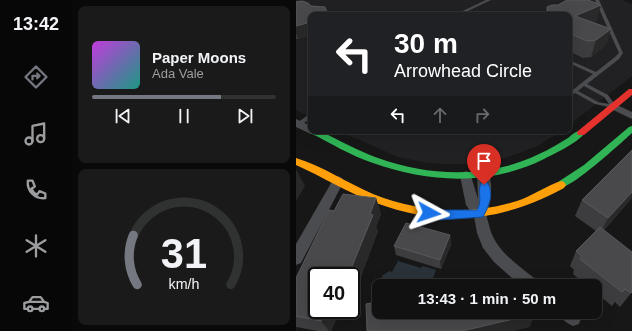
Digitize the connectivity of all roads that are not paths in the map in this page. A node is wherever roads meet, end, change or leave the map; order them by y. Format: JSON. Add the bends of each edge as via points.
{"nodes":[{"id":1,"x":489,"y":0,"type":"edge"},
{"id":2,"x":597,"y":0,"type":"edge"},
{"id":3,"x":466,"y":11,"type":"edge"},
{"id":4,"x":572,"y":62,"type":"edge"},
{"id":5,"x":596,"y":74,"type":"junction"},
{"id":6,"x":584,"y":84,"type":"junction"},
{"id":7,"x":575,"y":91,"type":"junction"},
{"id":8,"x":632,"y":91,"type":"edge"},
{"id":9,"x":572,"y":93,"type":"edge"},
{"id":10,"x":613,"y":106,"type":"junction"},
{"id":11,"x":632,"y":116,"type":"edge"},
{"id":12,"x":308,"y":117,"type":"edge"},
{"id":13,"x":297,"y":123,"type":"edge"},
{"id":14,"x":308,"y":128,"type":"edge"},
{"id":15,"x":632,"y":129,"type":"edge"},
{"id":16,"x":320,"y":134,"type":"edge"},
{"id":17,"x":296,"y":161,"type":"edge"},
{"id":18,"x":483,"y":174,"type":"junction"},
{"id":19,"x":466,"y":176,"type":"junction"},
{"id":20,"x":338,"y":181,"type":"junction"},
{"id":21,"x":480,"y":214,"type":"junction"},
{"id":22,"x":296,"y":258,"type":"edge"},
{"id":23,"x":525,"y":279,"type":"edge"}],
"edges":[{"from":1,"to":3,"type":"lane"},
{"from":2,"to":5,"type":"lane","via":[[621,53]]},
{"from":4,"to":5,"type":"lane"},
{"from":5,"to":6,"type":"lane"},
{"from":6,"to":7,"type":"lane"},
{"from":6,"to":10,"type":"lane","via":[[606,96]]},
{"from":7,"to":9,"type":"lane"},
{"from":7,"to":10,"type":"lane","via":[[597,103]]},
{"from":8,"to":10,"type":"street"},
{"from":10,"to":11,"type":"street"},
{"from":10,"to":18,"type":"street","via":[[565,146],[546,156],[525,165]]},
{"from":12,"to":13,"type":"lane"},
{"from":13,"to":14,"type":"street"},
{"from":15,"to":21,"type":"street","via":[[597,160],[545,194],[521,204]]},
{"from":16,"to":19,"type":"street","via":[[385,165],[429,174]]},
{"from":17,"to":20,"type":"street"},
{"from":18,"to":19,"type":"street"},
{"from":18,"to":21,"type":"street","via":[[486,198]]},
{"from":19,"to":21,"type":"street","via":[[473,205]]},
{"from":20,"to":21,"type":"street","via":[[366,195],[406,209],[440,216]]},
{"from":20,"to":22,"type":"street"},
{"from":21,"to":23,"type":"street","via":[[485,237],[510,267]]}]}
